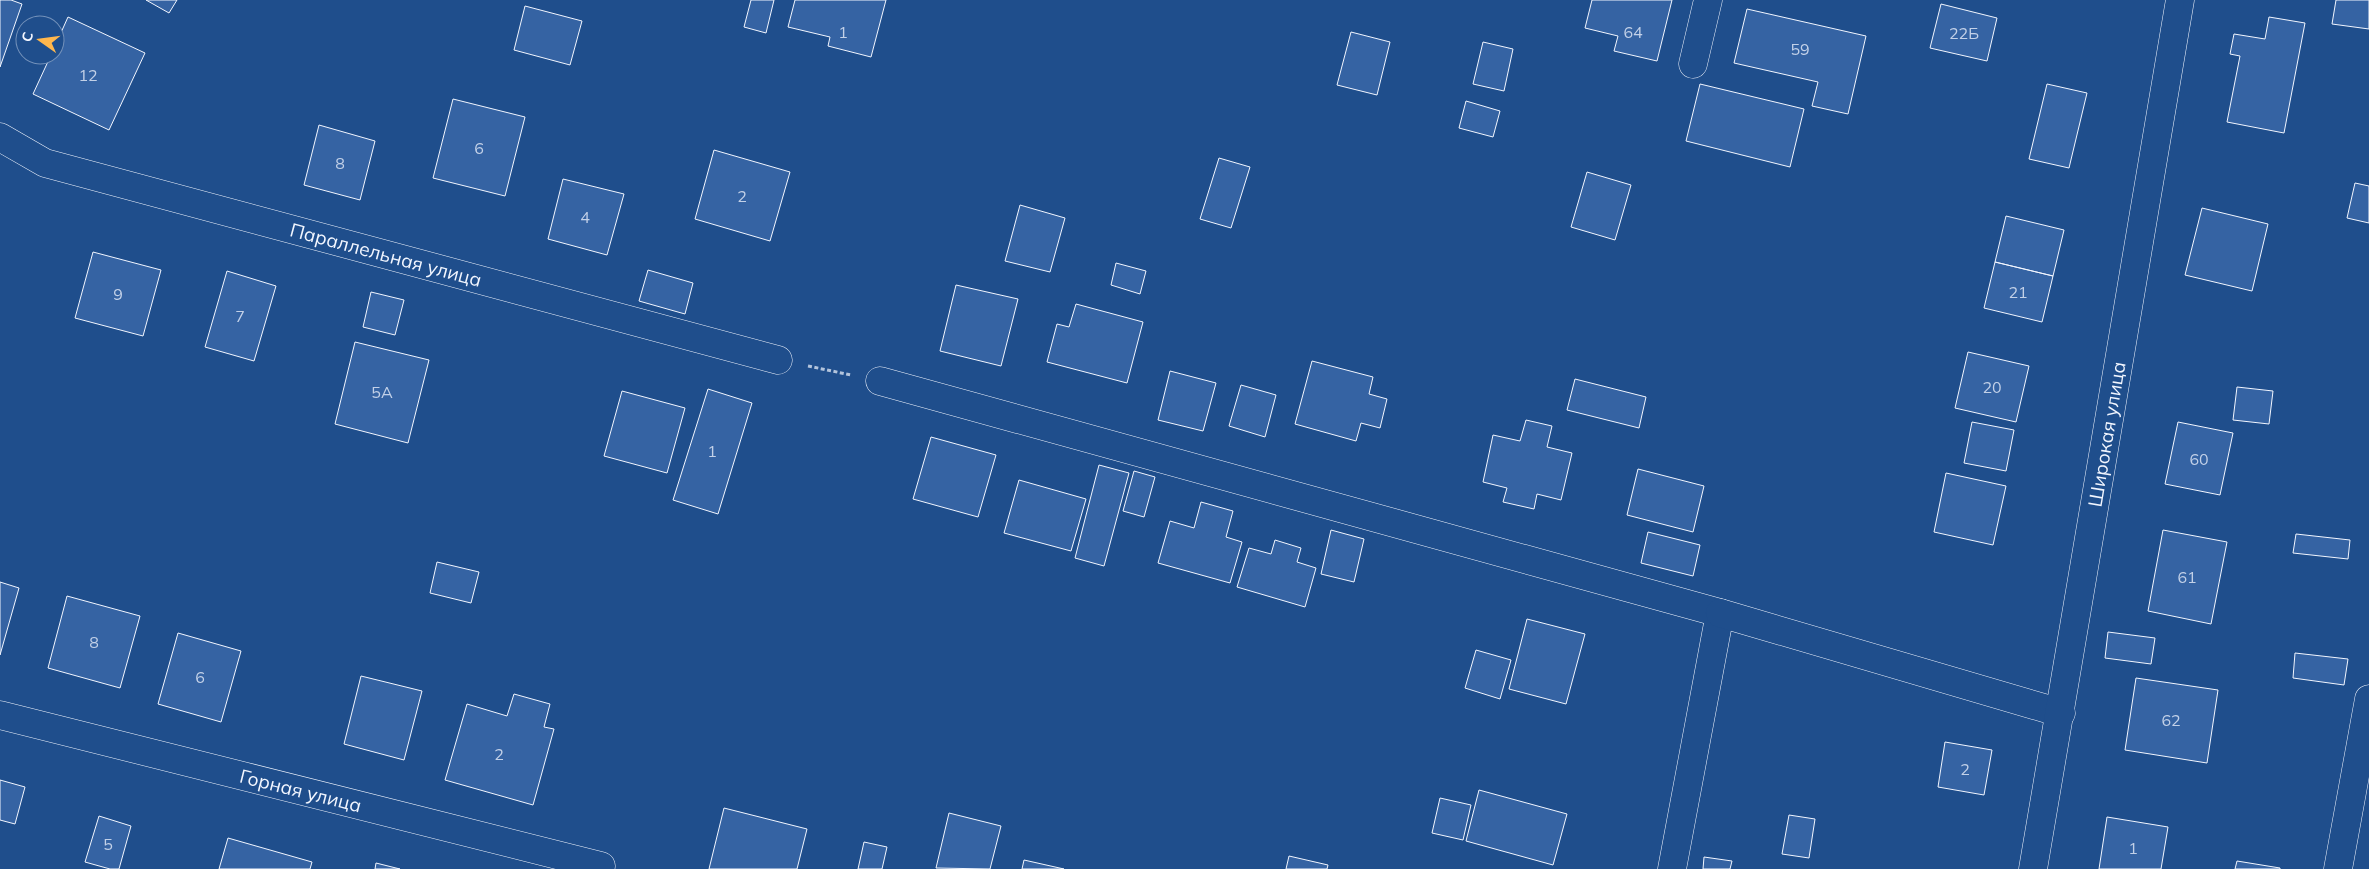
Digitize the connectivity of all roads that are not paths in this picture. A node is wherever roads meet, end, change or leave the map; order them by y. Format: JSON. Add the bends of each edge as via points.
{"nodes":[{"id":1,"x":1708,"y":0,"type":"edge"},
{"id":2,"x":2180,"y":0,"type":"edge"},
{"id":3,"x":1693,"y":64,"type":"dead end"},
{"id":4,"x":0,"y":137,"type":"edge"},
{"id":5,"x":778,"y":360,"type":"road end"},
{"id":6,"x":880,"y":381,"type":"road end"},
{"id":7,"x":1720,"y":613,"type":"junction"},
{"id":8,"x":2369,"y":699,"type":"edge"},
{"id":9,"x":2061,"y":712,"type":"junction"},
{"id":10,"x":0,"y":715,"type":"edge"},
{"id":11,"x":601,"y":866,"type":"dead end"},
{"id":12,"x":1672,"y":869,"type":"edge"},
{"id":13,"x":2033,"y":869,"type":"edge"},
{"id":14,"x":2338,"y":869,"type":"edge"}],
"edges":[{"from":1,"to":3,"type":"street"},
{"from":2,"to":9,"type":"street","name":"Широкая улица"},
{"from":4,"to":5,"type":"street","name":"Параллельная улица","via":[[45,163]]},
{"from":6,"to":7,"type":"street"},
{"from":7,"to":9,"type":"street"},
{"from":7,"to":12,"type":"street"},
{"from":8,"to":14,"type":"street"},
{"from":9,"to":13,"type":"street","name":"Широкая улица"},
{"from":10,"to":11,"type":"street","name":"Горная улица"}]}
